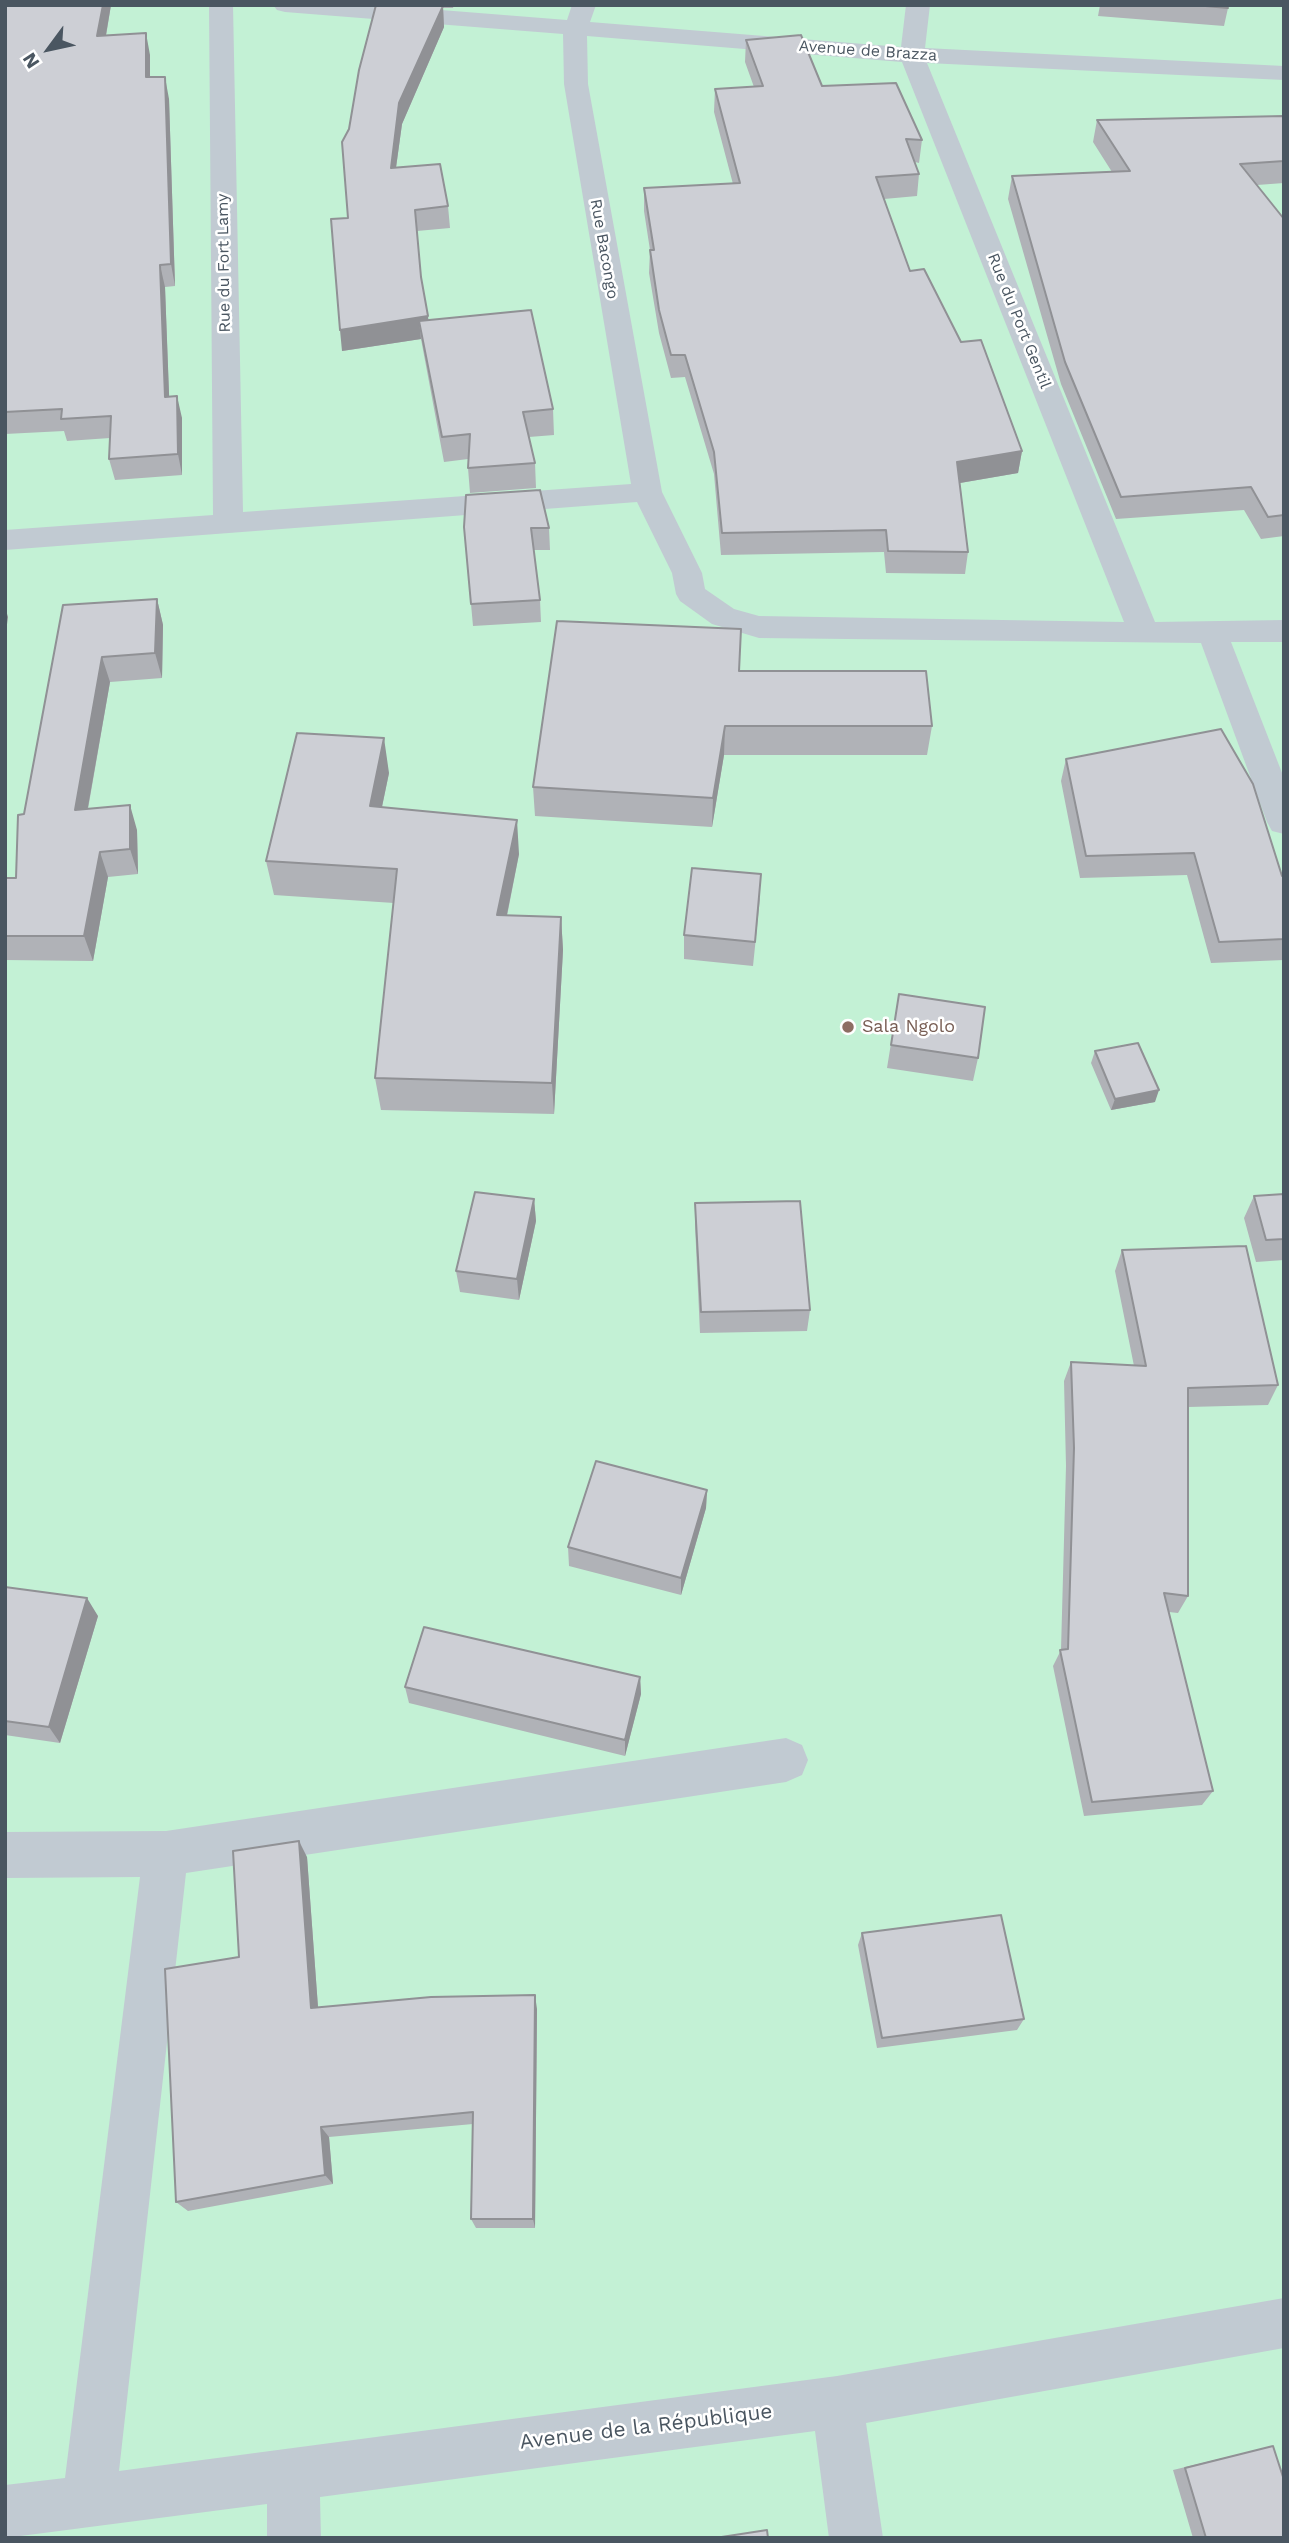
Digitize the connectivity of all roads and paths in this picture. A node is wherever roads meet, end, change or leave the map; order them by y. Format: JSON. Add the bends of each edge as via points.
{"nodes":[{"id":1,"x":221,"y":5,"type":"edge"},
{"id":2,"x":285,"y":5,"type":"edge"},
{"id":3,"x":918,"y":5,"type":"edge"},
{"id":4,"x":580,"y":18,"type":"edge"},
{"id":5,"x":912,"y":55,"type":"junction"},
{"id":6,"x":1284,"y":73,"type":"edge"},
{"id":7,"x":647,"y":492,"type":"junction"},
{"id":8,"x":228,"y":522,"type":"junction"},
{"id":9,"x":5,"y":540,"type":"edge"},
{"id":10,"x":1284,"y":631,"type":"edge"},
{"id":11,"x":1212,"y":632,"type":"junction"},
{"id":12,"x":1144,"y":633,"type":"junction"},
{"id":13,"x":1284,"y":822,"type":"edge"},
{"id":14,"x":786,"y":1760,"type":"dead end"},
{"id":15,"x":166,"y":1854,"type":"junction"},
{"id":16,"x":5,"y":1855,"type":"edge"},
{"id":17,"x":1284,"y":2323,"type":"edge"},
{"id":18,"x":837,"y":2402,"type":"junction"},
{"id":19,"x":293,"y":2473,"type":"junction"},
{"id":20,"x":89,"y":2500,"type":"junction"},
{"id":21,"x":5,"y":2512,"type":"edge"},
{"id":22,"x":294,"y":2538,"type":"edge"},
{"id":23,"x":856,"y":2538,"type":"edge"}],
"edges":[{"from":1,"to":8,"type":"street","name":"Rue du Fort Lamy"},
{"from":2,"to":4,"type":"street","name":"Avenue de Brazza"},
{"from":3,"to":5,"type":"street","name":"Rue du Port Gentil"},
{"from":4,"to":5,"type":"street","name":"Avenue de Brazza"},
{"from":4,"to":7,"type":"street","name":"Rue Bacongo","via":[[576,84]]},
{"from":5,"to":6,"type":"street","name":"Avenue de Brazza"},
{"from":5,"to":12,"type":"street","name":"Rue du Port Gentil"},
{"from":7,"to":8,"type":"street"},
{"from":7,"to":12,"type":"street","name":"Rue Bacongo","via":[[687,573],[691,594],[723,617],[759,627]]},
{"from":8,"to":9,"type":"street"},
{"from":10,"to":11,"type":"street","name":"Rue Bacongo"},
{"from":11,"to":12,"type":"street","name":"Rue Bacongo"},
{"from":11,"to":13,"type":"street"},
{"from":14,"to":15,"type":"street"},
{"from":15,"to":16,"type":"street"},
{"from":15,"to":20,"type":"street"},
{"from":17,"to":18,"type":"street","name":"Avenue de la République"},
{"from":18,"to":19,"type":"street","name":"Avenue de la République"},
{"from":18,"to":23,"type":"street"},
{"from":19,"to":20,"type":"street","name":"Avenue de la République"},
{"from":19,"to":22,"type":"street"},
{"from":20,"to":21,"type":"street","name":"Avenue de la République"}]}
